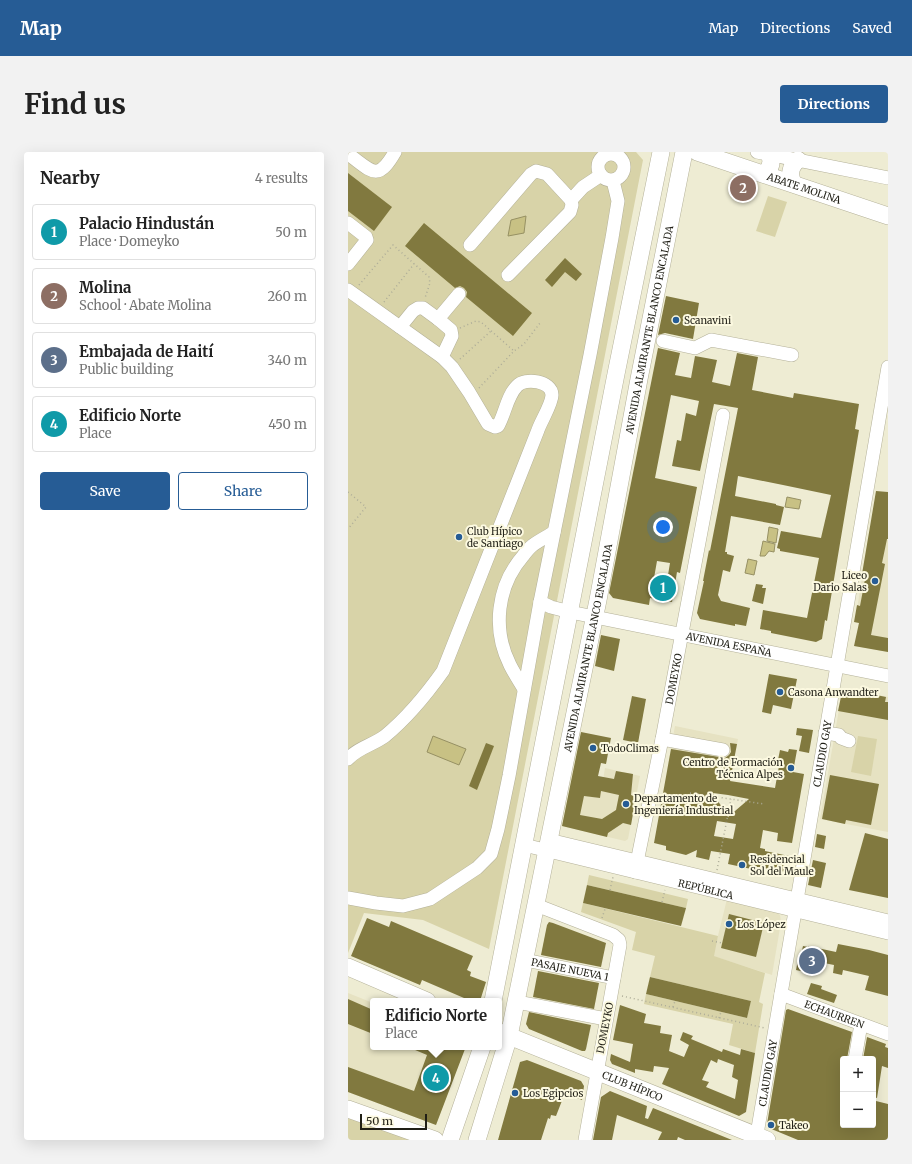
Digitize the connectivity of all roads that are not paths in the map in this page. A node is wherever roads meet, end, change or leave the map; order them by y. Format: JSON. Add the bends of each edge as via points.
{"nodes":[{"id":1,"x":395,"y":152,"type":"edge"},
{"id":2,"x":649,"y":152,"type":"edge"},
{"id":3,"x":661,"y":152,"type":"edge"},
{"id":4,"x":684,"y":152,"type":"edge"},
{"id":5,"x":697,"y":152,"type":"edge"},
{"id":6,"x":763,"y":153,"type":"edge"},
{"id":7,"x":348,"y":154,"type":"edge"},
{"id":8,"x":597,"y":156,"type":"edge"},
{"id":9,"x":798,"y":160,"type":"junction"},
{"id":10,"x":656,"y":170,"type":"junction"},
{"id":11,"x":764,"y":174,"type":"junction"},
{"id":12,"x":601,"y":175,"type":"junction"},
{"id":13,"x":888,"y":178,"type":"edge"},
{"id":14,"x":613,"y":181,"type":"junction"},
{"id":15,"x":793,"y":183,"type":"junction"},
{"id":16,"x":570,"y":200,"type":"junction"},
{"id":17,"x":888,"y":216,"type":"edge"},
{"id":18,"x":348,"y":223,"type":"edge"},
{"id":19,"x":470,"y":245,"type":"dead end"},
{"id":20,"x":348,"y":264,"type":"edge"},
{"id":21,"x":508,"y":275,"type":"dead end"},
{"id":22,"x":354,"y":287,"type":"edge"},
{"id":23,"x":459,"y":294,"type":"dead end"},
{"id":24,"x":443,"y":323,"type":"junction"},
{"id":25,"x":400,"y":326,"type":"junction"},
{"id":26,"x":654,"y":340,"type":"junction"},
{"id":27,"x":792,"y":355,"type":"dead end"},
{"id":28,"x":442,"y":357,"type":"junction"},
{"id":29,"x":888,"y":367,"type":"edge"},
{"id":30,"x":616,"y":374,"type":"junction"},
{"id":31,"x":639,"y":379,"type":"junction"},
{"id":32,"x":723,"y":415,"type":"dead end"},
{"id":33,"x":554,"y":532,"type":"junction"},
{"id":34,"x":540,"y":602,"type":"junction"},
{"id":35,"x":570,"y":612,"type":"junction"},
{"id":36,"x":594,"y":617,"type":"junction"},
{"id":37,"x":681,"y":634,"type":"junction"},
{"id":38,"x":837,"y":666,"type":"junction"},
{"id":39,"x":888,"y":676,"type":"edge"},
{"id":40,"x":524,"y":689,"type":"junction"},
{"id":41,"x":825,"y":732,"type":"junction"},
{"id":42,"x":662,"y":739,"type":"junction"},
{"id":43,"x":849,"y":741,"type":"dead end"},
{"id":44,"x":723,"y":750,"type":"dead end"},
{"id":45,"x":348,"y":759,"type":"edge"},
{"id":46,"x":524,"y":845,"type":"junction"},
{"id":47,"x":548,"y":846,"type":"junction"},
{"id":48,"x":636,"y":867,"type":"junction"},
{"id":49,"x":348,"y":898,"type":"edge"},
{"id":50,"x":536,"y":905,"type":"junction"},
{"id":51,"x":796,"y":905,"type":"junction"},
{"id":52,"x":888,"y":921,"type":"edge"},
{"id":53,"x":888,"y":933,"type":"edge"},
{"id":54,"x":525,"y":960,"type":"junction"},
{"id":55,"x":348,"y":967,"type":"edge"},
{"id":56,"x":614,"y":978,"type":"junction"},
{"id":57,"x":781,"y":994,"type":"junction"},
{"id":58,"x":420,"y":998,"type":"edge"},
{"id":59,"x":494,"y":998,"type":"edge"},
{"id":60,"x":516,"y":1002,"type":"junction"},
{"id":61,"x":606,"y":1019,"type":"junction"},
{"id":62,"x":861,"y":1024,"type":"junction"},
{"id":63,"x":504,"y":1033,"type":"edge"},
{"id":64,"x":888,"y":1034,"type":"edge"},
{"id":65,"x":481,"y":1050,"type":"edge"},
{"id":66,"x":500,"y":1050,"type":"edge"},
{"id":67,"x":856,"y":1056,"type":"edge"},
{"id":68,"x":597,"y":1071,"type":"junction"},
{"id":69,"x":348,"y":1109,"type":"edge"},
{"id":70,"x":760,"y":1139,"type":"edge"},
{"id":71,"x":435,"y":1140,"type":"edge"},
{"id":72,"x":450,"y":1140,"type":"edge"},
{"id":73,"x":477,"y":1140,"type":"edge"},
{"id":74,"x":585,"y":1140,"type":"edge"}],
"edges":[{"from":1,"to":7,"type":"street","via":[[386,165],[375,172]]},
{"from":2,"to":10,"type":"main road"},
{"from":3,"to":10,"type":"main road"},
{"from":4,"to":26,"type":"main road","name":"AVENIDA ALMIRANTE BLANCO ENCALADA"},
{"from":5,"to":11,"type":"main road","name":"ABATE MOLINA"},
{"from":6,"to":9,"type":"street"},
{"from":6,"to":11,"type":"main road","via":[[772,160],[768,172]]},
{"from":8,"to":12,"type":"street"},
{"from":8,"to":14,"type":"street","via":[[610,154],[623,161],[622,176]]},
{"from":9,"to":13,"type":"street"},
{"from":9,"to":15,"type":"main road","via":[[790,172]]},
{"from":10,"to":30,"type":"main road"},
{"from":11,"to":15,"type":"main road","name":"ABATE MOLINA"},
{"from":12,"to":14,"type":"street"},
{"from":12,"to":16,"type":"street"},
{"from":14,"to":33,"type":"street","via":[[618,201],[612,238]]},
{"from":15,"to":17,"type":"main road","name":"ABATE MOLINA"},
{"from":16,"to":19,"type":"street","via":[[547,174],[536,171]]},
{"from":16,"to":21,"type":"street","via":[[570,212]]},
{"from":18,"to":20,"type":"street","via":[[367,240]]},
{"from":22,"to":25,"type":"street"},
{"from":23,"to":24,"type":"street"},
{"from":24,"to":25,"type":"street","via":[[423,308],[418,308]]},
{"from":24,"to":28,"type":"street","via":[[451,330],[452,336]]},
{"from":25,"to":28,"type":"street"},
{"from":26,"to":27,"type":"street","via":[[695,348],[711,340]]},
{"from":26,"to":31,"type":"main road","name":"AVENIDA ALMIRANTE BLANCO ENCALADA"},
{"from":28,"to":45,"type":"street","via":[[488,424],[495,427],[501,420],[512,391],[522,382],[542,384],[550,389],[552,397],[443,671],[409,714],[384,736],[352,754]]},
{"from":29,"to":38,"type":"street","name":"CLAUDIO GAY"},
{"from":30,"to":31,"type":"main road"},
{"from":30,"to":35,"type":"main road"},
{"from":31,"to":36,"type":"main road","name":"AVENIDA ALMIRANTE BLANCO ENCALADA"},
{"from":32,"to":37,"type":"street","name":"DOMEYKO"},
{"from":33,"to":34,"type":"street"},
{"from":33,"to":40,"type":"street","via":[[533,545],[518,562],[508,576],[502,595],[498,617],[501,640],[509,664]]},
{"from":34,"to":35,"type":"street","name":"AVENIDA ESPAÑA"},
{"from":34,"to":40,"type":"street"},
{"from":35,"to":36,"type":"street","name":"AVENIDA ESPAÑA"},
{"from":35,"to":46,"type":"main road"},
{"from":36,"to":37,"type":"street","name":"AVENIDA ESPAÑA"},
{"from":36,"to":47,"type":"main road","name":"AVENIDA ALMIRANTE BLANCO ENCALADA"},
{"from":37,"to":38,"type":"street","name":"AVENIDA ESPAÑA"},
{"from":37,"to":42,"type":"street","name":"DOMEYKO"},
{"from":38,"to":39,"type":"street","name":"AVENIDA ESPAÑA"},
{"from":38,"to":41,"type":"street","name":"CLAUDIO GAY"},
{"from":40,"to":49,"type":"street","via":[[509,776],[491,854],[478,868],[430,899],[403,906]]},
{"from":41,"to":43,"type":"street","via":[[839,735]]},
{"from":41,"to":51,"type":"street","name":"CLAUDIO GAY"},
{"from":42,"to":44,"type":"street"},
{"from":42,"to":48,"type":"street","name":"DOMEYKO"},
{"from":46,"to":47,"type":"street","name":"REPÚBLICA"},
{"from":46,"to":59,"type":"main road"},
{"from":47,"to":48,"type":"street","name":"REPÚBLICA"},
{"from":47,"to":50,"type":"main road","name":"AVENIDA ALMIRANTE BLANCO ENCALADA"},
{"from":48,"to":51,"type":"street","name":"REPÚBLICA"},
{"from":48,"to":51,"type":"street","name":"REPÚBLICA","via":[[715,880]]},
{"from":50,"to":54,"type":"main road","name":"AVENIDA ALMIRANTE BLANCO ENCALADA"},
{"from":50,"to":56,"type":"street","name":"DOMEYKO","via":[[613,935],[620,945]]},
{"from":51,"to":52,"type":"street","name":"REPÚBLICA"},
{"from":51,"to":53,"type":"street","name":"REPÚBLICA"},
{"from":51,"to":57,"type":"street","name":"CLAUDIO GAY"},
{"from":54,"to":56,"type":"street","name":"PASAJE NUEVA 1"},
{"from":54,"to":60,"type":"main road","name":"AVENIDA ALMIRANTE BLANCO ENCALADA"},
{"from":55,"to":58,"type":"main road"},
{"from":56,"to":61,"type":"street","name":"DOMEYKO"},
{"from":57,"to":62,"type":"street","name":"ECHAURREN"},
{"from":57,"to":70,"type":"street","name":"CLAUDIO GAY"},
{"from":60,"to":61,"type":"street"},
{"from":60,"to":63,"type":"main road","name":"AVENIDA ALMIRANTE BLANCO ENCALADA"},
{"from":61,"to":68,"type":"street","name":"DOMEYKO"},
{"from":62,"to":64,"type":"street","name":"ECHAURREN"},
{"from":62,"to":67,"type":"street"},
{"from":63,"to":68,"type":"main road","name":"CLUB HÍPICO"},
{"from":65,"to":72,"type":"main road"},
{"from":66,"to":73,"type":"main road","name":"AVENIDA ALMIRANTE BLANCO ENCALADA"},
{"from":68,"to":70,"type":"main road","name":"CLUB HÍPICO"},
{"from":68,"to":74,"type":"street","name":"DOMEYKO"},
{"from":69,"to":71,"type":"main road"}]}
